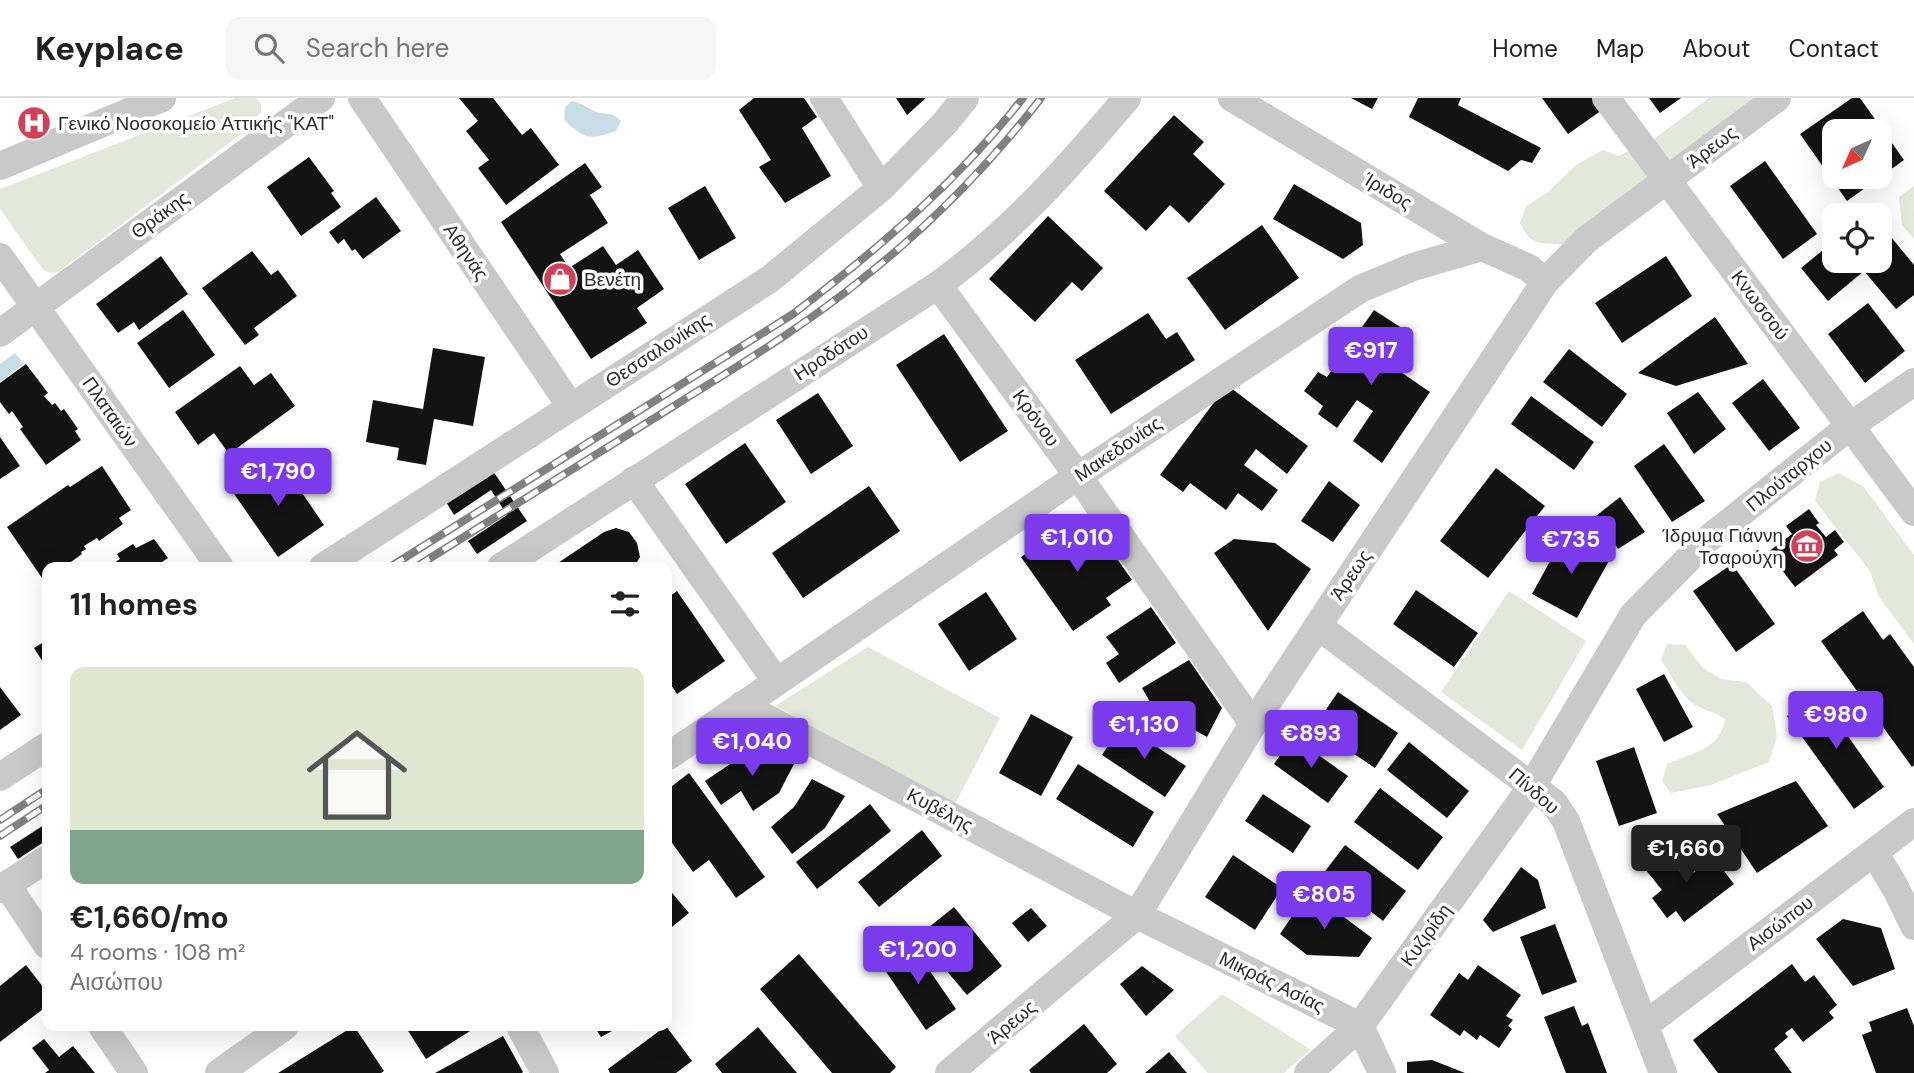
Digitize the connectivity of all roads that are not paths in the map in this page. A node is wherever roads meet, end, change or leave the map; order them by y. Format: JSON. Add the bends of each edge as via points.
{"nodes":[{"id":1,"x":162,"y":98,"type":"edge"},
{"id":2,"x":321,"y":98,"type":"edge"},
{"id":3,"x":362,"y":98,"type":"edge"},
{"id":4,"x":824,"y":98,"type":"edge"},
{"id":5,"x":965,"y":98,"type":"edge"},
{"id":6,"x":1127,"y":98,"type":"edge"},
{"id":7,"x":1232,"y":98,"type":"edge"},
{"id":8,"x":1606,"y":98,"type":"edge"},
{"id":9,"x":1777,"y":98,"type":"edge"},
{"id":10,"x":0,"y":166,"type":"edge"},
{"id":11,"x":1667,"y":181,"type":"junction"},
{"id":12,"x":881,"y":188,"type":"junction"},
{"id":13,"x":1482,"y":247,"type":"junction"},
{"id":14,"x":0,"y":257,"type":"edge"},
{"id":15,"x":1545,"y":282,"type":"junction"},
{"id":16,"x":938,"y":285,"type":"junction"},
{"id":17,"x":35,"y":307,"type":"junction"},
{"id":18,"x":0,"y":333,"type":"edge"},
{"id":19,"x":1914,"y":382,"type":"edge"},
{"id":20,"x":571,"y":407,"type":"junction"},
{"id":21,"x":1850,"y":426,"type":"junction"},
{"id":22,"x":1078,"y":476,"type":"junction"},
{"id":23,"x":634,"y":480,"type":"junction"},
{"id":24,"x":1914,"y":512,"type":"edge"},
{"id":25,"x":216,"y":562,"type":"edge"},
{"id":26,"x":331,"y":562,"type":"edge"},
{"id":27,"x":509,"y":562,"type":"edge"},
{"id":28,"x":1318,"y":626,"type":"junction"},
{"id":29,"x":776,"y":681,"type":"junction"},
{"id":30,"x":742,"y":705,"type":"junction"},
{"id":31,"x":1253,"y":724,"type":"junction"},
{"id":32,"x":42,"y":749,"type":"edge"},
{"id":33,"x":672,"y":754,"type":"edge"},
{"id":34,"x":0,"y":776,"type":"edge"},
{"id":35,"x":1532,"y":786,"type":"junction"},
{"id":36,"x":1914,"y":822,"type":"edge"},
{"id":37,"x":1874,"y":852,"type":"junction"},
{"id":38,"x":42,"y":862,"type":"edge"},
{"id":39,"x":3,"y":887,"type":"edge"},
{"id":40,"x":1138,"y":915,"type":"junction"},
{"id":41,"x":1914,"y":926,"type":"edge"},
{"id":42,"x":42,"y":938,"type":"edge"},
{"id":43,"x":1645,"y":1025,"type":"junction"},
{"id":44,"x":1360,"y":1026,"type":"junction"},
{"id":45,"x":105,"y":1031,"type":"edge"},
{"id":46,"x":278,"y":1031,"type":"edge"},
{"id":47,"x":523,"y":1031,"type":"edge"},
{"id":48,"x":134,"y":1073,"type":"edge"},
{"id":49,"x":219,"y":1073,"type":"edge"},
{"id":50,"x":545,"y":1073,"type":"edge"},
{"id":51,"x":949,"y":1073,"type":"edge"},
{"id":52,"x":1308,"y":1073,"type":"edge"},
{"id":53,"x":1382,"y":1073,"type":"edge"},
{"id":54,"x":1662,"y":1073,"type":"edge"}],
"edges":[{"from":1,"to":10,"type":"street"},
{"from":2,"to":17,"type":"street","name":"Θράκης"},
{"from":3,"to":20,"type":"street","name":"Αθηνάς"},
{"from":4,"to":12,"type":"street"},
{"from":5,"to":12,"type":"street","name":"Θεσσαλονίκης"},
{"from":6,"to":16,"type":"street","name":"Ηροδότου","via":[[1007,230]]},
{"from":7,"to":13,"type":"street","name":"Ίριδος"},
{"from":8,"to":11,"type":"street","name":"Κνωσσού"},
{"from":9,"to":11,"type":"street","name":"Άρεως"},
{"from":11,"to":15,"type":"street","name":"Άρεως","via":[[1586,240]]},
{"from":11,"to":21,"type":"street","name":"Κνωσσού"},
{"from":12,"to":20,"type":"street","name":"Θεσσαλονίκης","via":[[770,279]]},
{"from":13,"to":15,"type":"street","name":"Ίριδος","via":[[1529,268]]},
{"from":13,"to":22,"type":"street","name":"Μακεδονίας","via":[[1413,267],[1360,289]]},
{"from":14,"to":17,"type":"street","name":"Πλαταιών"},
{"from":15,"to":28,"type":"street","name":"Άρεως"},
{"from":16,"to":22,"type":"street","name":"Κρόνου"},
{"from":16,"to":23,"type":"street","name":"Ηροδότου"},
{"from":17,"to":18,"type":"street","name":"Θράκης"},
{"from":17,"to":25,"type":"street","name":"Πλαταιών"},
{"from":19,"to":21,"type":"street","name":"Πλούταρχου"},
{"from":20,"to":26,"type":"street","name":"Θεσσαλονίκης"},
{"from":21,"to":24,"type":"street","name":"Κνωσσού"},
{"from":21,"to":35,"type":"street","name":"Πλούταρχου","via":[[1708,539],[1633,615]]},
{"from":22,"to":29,"type":"street","name":"Μακεδονίας"},
{"from":22,"to":31,"type":"street","name":"Κρόνου"},
{"from":23,"to":27,"type":"street","name":"Ηροδότου"},
{"from":23,"to":29,"type":"street"},
{"from":28,"to":31,"type":"street","name":"Άρεως"},
{"from":28,"to":35,"type":"street","name":"Πίνδου"},
{"from":29,"to":30,"type":"street","name":"Μακεδονίας"},
{"from":30,"to":33,"type":"street","name":"Μακεδονίας"},
{"from":30,"to":40,"type":"street","name":"Κυβέλης"},
{"from":31,"to":40,"type":"street","name":"Άρεως"},
{"from":32,"to":34,"type":"street"},
{"from":35,"to":43,"type":"street","name":"Πίνδου","via":[[1566,821]]},
{"from":35,"to":44,"type":"street","name":"Κυζιρίδη"},
{"from":36,"to":37,"type":"street","name":"Αισώπου"},
{"from":37,"to":41,"type":"street"},
{"from":37,"to":43,"type":"street","name":"Αισώπου"},
{"from":38,"to":39,"type":"street"},
{"from":39,"to":42,"type":"street"},
{"from":40,"to":44,"type":"street","name":"Μικράς Ασίας"},
{"from":40,"to":51,"type":"street","name":"Άρεως"},
{"from":43,"to":54,"type":"street","name":"Πίνδου"},
{"from":44,"to":52,"type":"street","name":"Κυζιρίδη"},
{"from":44,"to":53,"type":"street"},
{"from":45,"to":48,"type":"street"},
{"from":46,"to":49,"type":"street"},
{"from":47,"to":50,"type":"street"}]}
